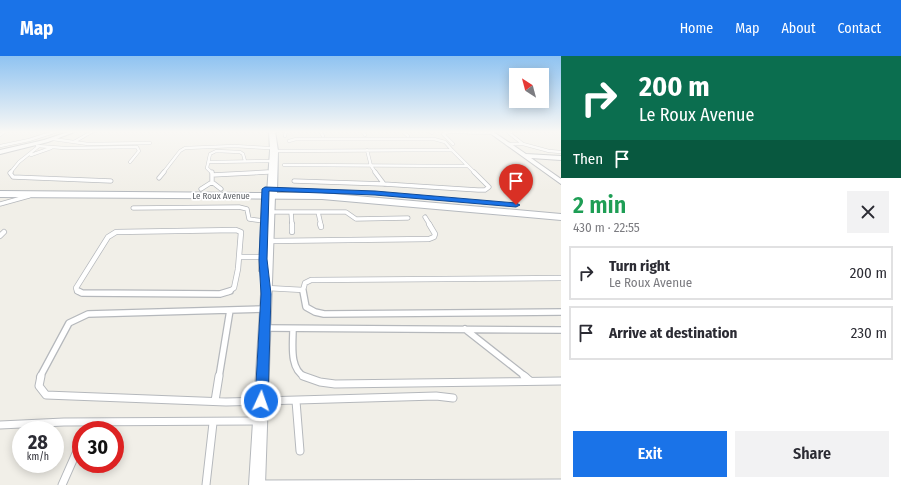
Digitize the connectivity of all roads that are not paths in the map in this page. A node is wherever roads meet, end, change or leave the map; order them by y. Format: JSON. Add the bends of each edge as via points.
{"nodes":[{"id":1,"x":32,"y":151,"type":"edge"},
{"id":2,"x":43,"y":151,"type":"edge"},
{"id":3,"x":139,"y":151,"type":"edge"},
{"id":4,"x":180,"y":151,"type":"edge"},
{"id":5,"x":216,"y":151,"type":"edge"},
{"id":6,"x":217,"y":151,"type":"edge"},
{"id":7,"x":271,"y":151,"type":"edge"},
{"id":8,"x":366,"y":151,"type":"edge"},
{"id":9,"x":453,"y":151,"type":"edge"},
{"id":10,"x":517,"y":151,"type":"edge"},
{"id":11,"x":549,"y":151,"type":"edge"},
{"id":12,"x":561,"y":152,"type":"edge"},
{"id":13,"x":29,"y":156,"type":"junction"},
{"id":14,"x":524,"y":156,"type":"junction"},
{"id":15,"x":559,"y":159,"type":"edge"},
{"id":16,"x":245,"y":161,"type":"junction"},
{"id":17,"x":270,"y":161,"type":"junction"},
{"id":18,"x":530,"y":161,"type":"junction"},
{"id":19,"x":130,"y":162,"type":"dead end"},
{"id":20,"x":209,"y":162,"type":"junction"},
{"id":21,"x":284,"y":165,"type":"dead end"},
{"id":22,"x":370,"y":166,"type":"junction"},
{"id":23,"x":468,"y":166,"type":"junction"},
{"id":24,"x":268,"y":172,"type":"junction"},
{"id":25,"x":212,"y":174,"type":"junction"},
{"id":26,"x":159,"y":178,"type":"dead end"},
{"id":27,"x":111,"y":180,"type":"dead end"},
{"id":28,"x":294,"y":181,"type":"dead end"},
{"id":29,"x":212,"y":182,"type":"junction"},
{"id":30,"x":561,"y":182,"type":"edge"},
{"id":31,"x":384,"y":184,"type":"junction"},
{"id":32,"x":0,"y":186,"type":"edge"},
{"id":33,"x":561,"y":188,"type":"edge"},
{"id":34,"x":201,"y":189,"type":"junction"},
{"id":35,"x":221,"y":189,"type":"junction"},
{"id":36,"x":268,"y":192,"type":"junction"},
{"id":37,"x":0,"y":194,"type":"edge"},
{"id":38,"x":30,"y":195,"type":"junction"},
{"id":39,"x":0,"y":204,"type":"edge"},
{"id":40,"x":133,"y":208,"type":"dead end"},
{"id":41,"x":561,"y":209,"type":"edge"},
{"id":42,"x":271,"y":212,"type":"junction"},
{"id":43,"x":291,"y":212,"type":"junction"},
{"id":44,"x":318,"y":212,"type":"junction"},
{"id":45,"x":561,"y":216,"type":"edge"},
{"id":46,"x":425,"y":217,"type":"dead end"},
{"id":47,"x":408,"y":218,"type":"dead end"},
{"id":48,"x":264,"y":221,"type":"junction"},
{"id":49,"x":320,"y":227,"type":"dead end"},
{"id":50,"x":292,"y":232,"type":"dead end"},
{"id":51,"x":270,"y":241,"type":"junction"},
{"id":52,"x":240,"y":257,"type":"junction"},
{"id":53,"x":263,"y":257,"type":"junction"},
{"id":54,"x":561,"y":278,"type":"edge"},
{"id":55,"x":303,"y":290,"type":"junction"},
{"id":56,"x":267,"y":291,"type":"junction"},
{"id":57,"x":266,"y":309,"type":"junction"},
{"id":58,"x":230,"y":310,"type":"junction"},
{"id":59,"x":561,"y":312,"type":"edge"},
{"id":60,"x":265,"y":328,"type":"junction"},
{"id":61,"x":293,"y":329,"type":"junction"},
{"id":62,"x":465,"y":329,"type":"junction"},
{"id":63,"x":561,"y":330,"type":"edge"},
{"id":64,"x":530,"y":381,"type":"junction"},
{"id":65,"x":561,"y":381,"type":"edge"},
{"id":66,"x":453,"y":398,"type":"dead end"},
{"id":67,"x":215,"y":401,"type":"junction"},
{"id":68,"x":261,"y":401,"type":"junction"},
{"id":69,"x":296,"y":401,"type":"junction"},
{"id":70,"x":260,"y":421,"type":"junction"},
{"id":71,"x":72,"y":423,"type":"edge"},
{"id":72,"x":124,"y":423,"type":"edge"},
{"id":73,"x":213,"y":423,"type":"junction"},
{"id":74,"x":0,"y":424,"type":"edge"},
{"id":75,"x":300,"y":451,"type":"dead end"},
{"id":76,"x":72,"y":462,"type":"edge"},
{"id":77,"x":561,"y":483,"type":"edge"},
{"id":78,"x":257,"y":484,"type":"edge"},
{"id":79,"x":62,"y":485,"type":"edge"},
{"id":80,"x":206,"y":485,"type":"edge"}],
"edges":[{"from":1,"to":13,"type":"lane"},
{"from":2,"to":13,"type":"lane"},
{"from":3,"to":19,"type":"lane"},
{"from":4,"to":26,"type":"lane"},
{"from":5,"to":20,"type":"lane","via":[[210,154]]},
{"from":6,"to":16,"type":"lane","via":[[242,152]]},
{"from":7,"to":17,"type":"main road"},
{"from":8,"to":22,"type":"lane"},
{"from":9,"to":23,"type":"lane"},
{"from":10,"to":14,"type":"street"},
{"from":11,"to":12,"type":"lane"},
{"from":13,"to":27,"type":"lane","via":[[14,166],[10,173],[12,177]]},
{"from":14,"to":15,"type":"street"},
{"from":14,"to":18,"type":"street"},
{"from":16,"to":17,"type":"lane"},
{"from":16,"to":20,"type":"lane"},
{"from":17,"to":24,"type":"main road"},
{"from":17,"to":36,"type":"main road"},
{"from":18,"to":30,"type":"street"},
{"from":18,"to":33,"type":"street"},
{"from":20,"to":25,"type":"lane","via":[[207,168]]},
{"from":21,"to":22,"type":"lane"},
{"from":22,"to":23,"type":"lane"},
{"from":22,"to":31,"type":"lane"},
{"from":23,"to":31,"type":"lane","via":[[489,187],[488,189]]},
{"from":24,"to":25,"type":"lane"},
{"from":24,"to":36,"type":"main road"},
{"from":25,"to":29,"type":"lane"},
{"from":28,"to":31,"type":"lane"},
{"from":29,"to":34,"type":"lane"},
{"from":29,"to":35,"type":"lane"},
{"from":32,"to":34,"type":"main road","name":"Le Roux Avenue"},
{"from":34,"to":35,"type":"main road","name":"Le Roux Avenue"},
{"from":35,"to":36,"type":"main road","name":"Le Roux Avenue"},
{"from":36,"to":38,"type":"main road","name":"Le Roux Avenue"},
{"from":36,"to":41,"type":"main road","name":"Le Roux Avenue","via":[[382,193]]},
{"from":36,"to":42,"type":"street"},
{"from":36,"to":45,"type":"main road","name":"Le Roux Avenue"},
{"from":36,"to":48,"type":"street"},
{"from":37,"to":38,"type":"main road","name":"Le Roux Avenue"},
{"from":38,"to":39,"type":"lane"},
{"from":40,"to":48,"type":"lane","via":[[242,207],[248,211],[249,219]]},
{"from":42,"to":43,"type":"lane"},
{"from":42,"to":51,"type":"street"},
{"from":43,"to":44,"type":"lane"},
{"from":43,"to":50,"type":"lane"},
{"from":44,"to":47,"type":"lane","via":[[346,212],[361,219]]},
{"from":44,"to":49,"type":"lane"},
{"from":46,"to":51,"type":"lane","via":[[435,234],[429,240]]},
{"from":48,"to":53,"type":"street"},
{"from":51,"to":56,"type":"street"},
{"from":52,"to":52,"type":"lane","via":[[234,288],[220,294],[82,293],[77,292],[76,288],[108,237],[116,232],[238,230],[241,232]]},
{"from":52,"to":53,"type":"lane"},
{"from":53,"to":56,"type":"street"},
{"from":54,"to":55,"type":"lane","via":[[311,280],[305,283]]},
{"from":55,"to":56,"type":"lane"},
{"from":55,"to":59,"type":"lane","via":[[306,307],[324,314]]},
{"from":56,"to":57,"type":"street"},
{"from":57,"to":58,"type":"lane"},
{"from":57,"to":60,"type":"street"},
{"from":58,"to":67,"type":"lane"},
{"from":58,"to":67,"type":"lane","via":[[80,316],[69,324],[40,378],[39,386],[46,395]]},
{"from":60,"to":61,"type":"lane"},
{"from":60,"to":68,"type":"street"},
{"from":61,"to":62,"type":"lane"},
{"from":61,"to":64,"type":"lane","via":[[294,368],[306,379],[316,383]]},
{"from":62,"to":63,"type":"lane"},
{"from":62,"to":64,"type":"lane"},
{"from":64,"to":65,"type":"lane"},
{"from":66,"to":69,"type":"lane","via":[[329,398]]},
{"from":67,"to":68,"type":"lane"},
{"from":68,"to":69,"type":"lane"},
{"from":68,"to":70,"type":"street"},
{"from":69,"to":75,"type":"lane"},
{"from":70,"to":73,"type":"lane"},
{"from":70,"to":78,"type":"street"},
{"from":71,"to":74,"type":"lane"},
{"from":72,"to":73,"type":"lane"},
{"from":73,"to":80,"type":"lane"},
{"from":76,"to":79,"type":"lane"},
{"from":77,"to":78,"type":"lane"}]}
